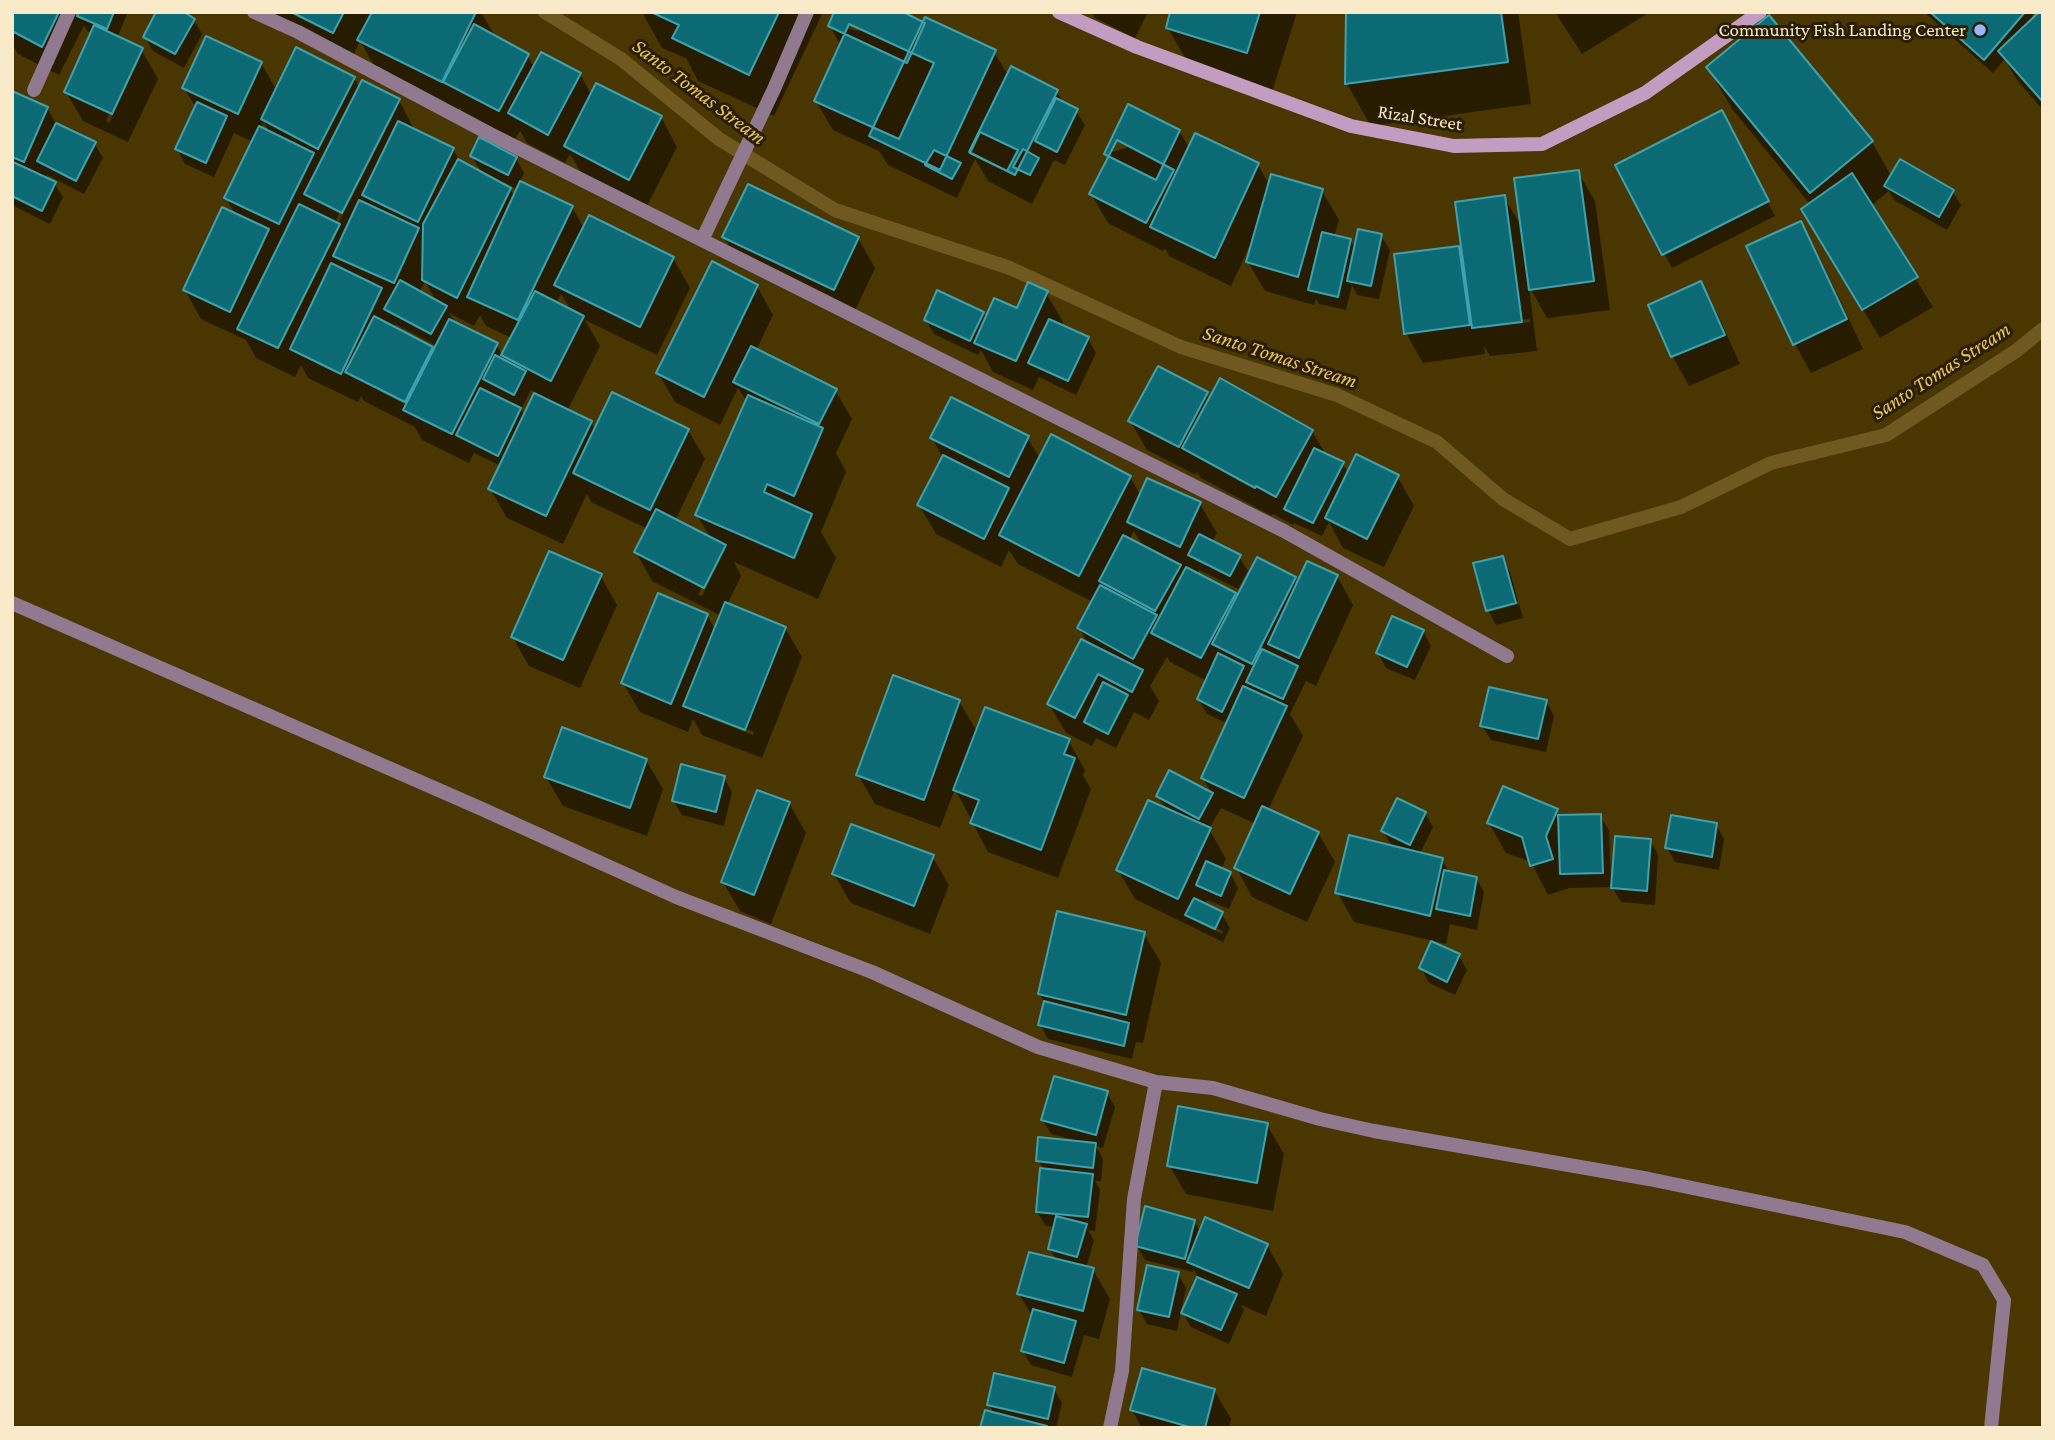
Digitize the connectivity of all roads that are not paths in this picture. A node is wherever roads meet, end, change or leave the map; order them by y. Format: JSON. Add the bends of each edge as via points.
{"nodes":[{"id":1,"x":69,"y":12,"type":"edge"},
{"id":2,"x":254,"y":12,"type":"edge"},
{"id":3,"x":807,"y":12,"type":"edge"},
{"id":4,"x":1059,"y":12,"type":"edge"},
{"id":5,"x":1760,"y":12,"type":"edge"},
{"id":6,"x":34,"y":90,"type":"dead end"},
{"id":7,"x":703,"y":238,"type":"junction"},
{"id":8,"x":12,"y":603,"type":"edge"},
{"id":9,"x":1507,"y":656,"type":"dead end"},
{"id":10,"x":1156,"y":1082,"type":"junction"},
{"id":11,"x":1110,"y":1428,"type":"edge"},
{"id":12,"x":1991,"y":1428,"type":"edge"}],
"edges":[{"from":1,"to":6,"type":"street"},
{"from":2,"to":7,"type":"street"},
{"from":3,"to":7,"type":"street"},
{"from":4,"to":5,"type":"street","name":"Rizal Street","via":[[1137,47],[1351,126],[1454,146],[1542,144],[1646,93]]},
{"from":7,"to":9,"type":"street","via":[[1284,531]]},
{"from":8,"to":10,"type":"street","via":[[676,897],[872,972],[1038,1047]]},
{"from":10,"to":11,"type":"street","via":[[1134,1199],[1122,1371]]},
{"from":10,"to":12,"type":"street","via":[[1213,1088],[1374,1131],[1649,1179],[1905,1232],[1983,1265],[2004,1300]]}]}
